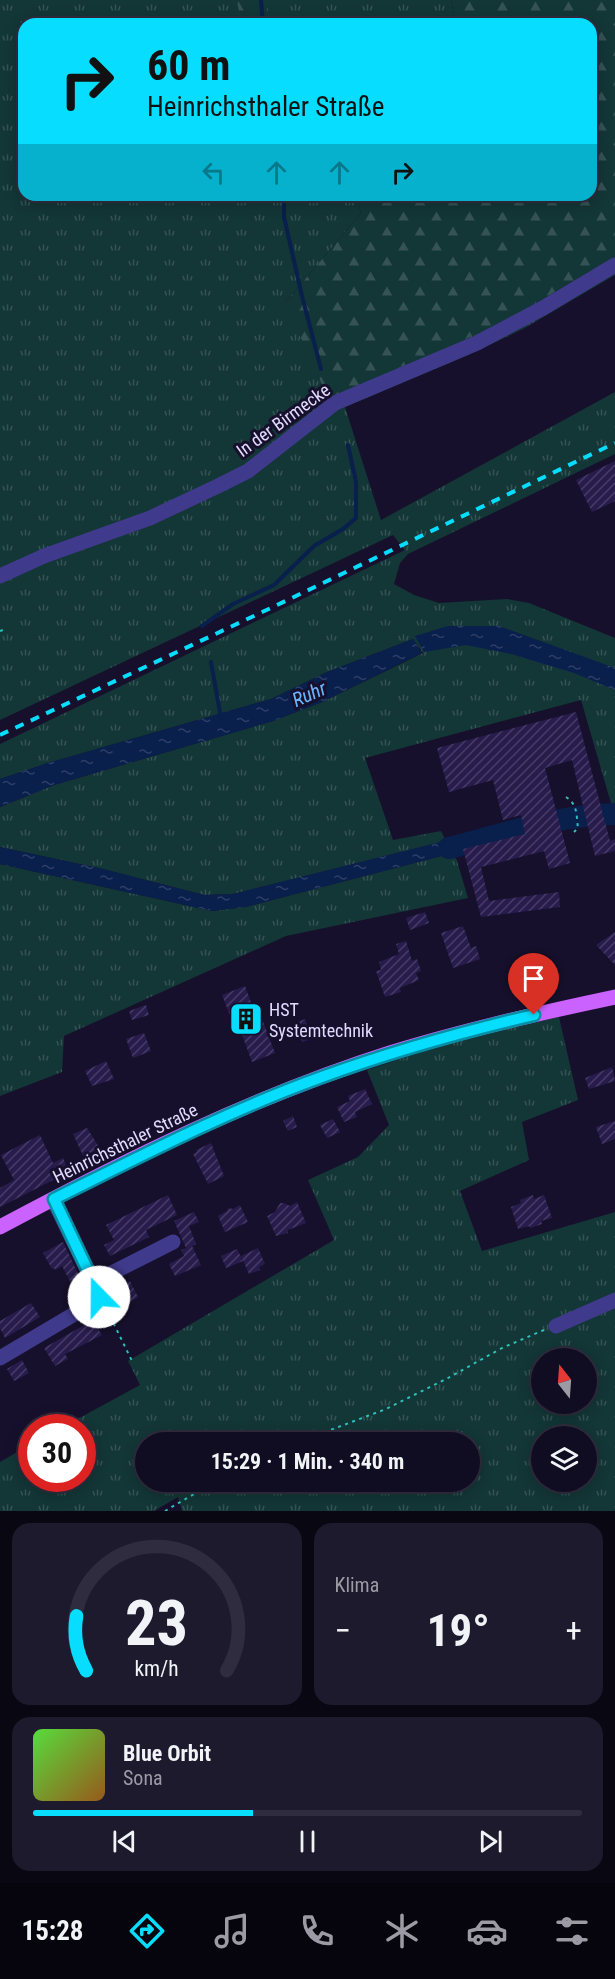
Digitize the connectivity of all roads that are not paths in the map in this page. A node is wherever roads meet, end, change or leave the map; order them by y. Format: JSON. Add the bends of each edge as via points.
{"nodes":[{"id":1,"x":615,"y":265,"type":"edge"},
{"id":2,"x":0,"y":576,"type":"edge"},
{"id":3,"x":615,"y":997,"type":"edge"},
{"id":4,"x":54,"y":1199,"type":"junction"},
{"id":5,"x":0,"y":1227,"type":"edge"},
{"id":6,"x":173,"y":1242,"type":"dead end"},
{"id":7,"x":96,"y":1288,"type":"junction"},
{"id":8,"x":615,"y":1300,"type":"edge"},
{"id":9,"x":556,"y":1326,"type":"road end"},
{"id":10,"x":0,"y":1358,"type":"edge"}],
"edges":[{"from":1,"to":2,"type":"street","name":"In der Birmecke","via":[[477,343],[335,403],[248,471],[150,518],[38,558]]},
{"from":3,"to":4,"type":"main road","name":"Heinrichsthaler Straße","via":[[453,1034],[318,1078],[213,1122]]},
{"from":4,"to":5,"type":"main road","name":"Heinrichsthaler Straße"},
{"from":4,"to":7,"type":"street"},
{"from":6,"to":7,"type":"street"},
{"from":7,"to":10,"type":"street","via":[[98,1300],[93,1304]]},
{"from":8,"to":9,"type":"street"}]}
